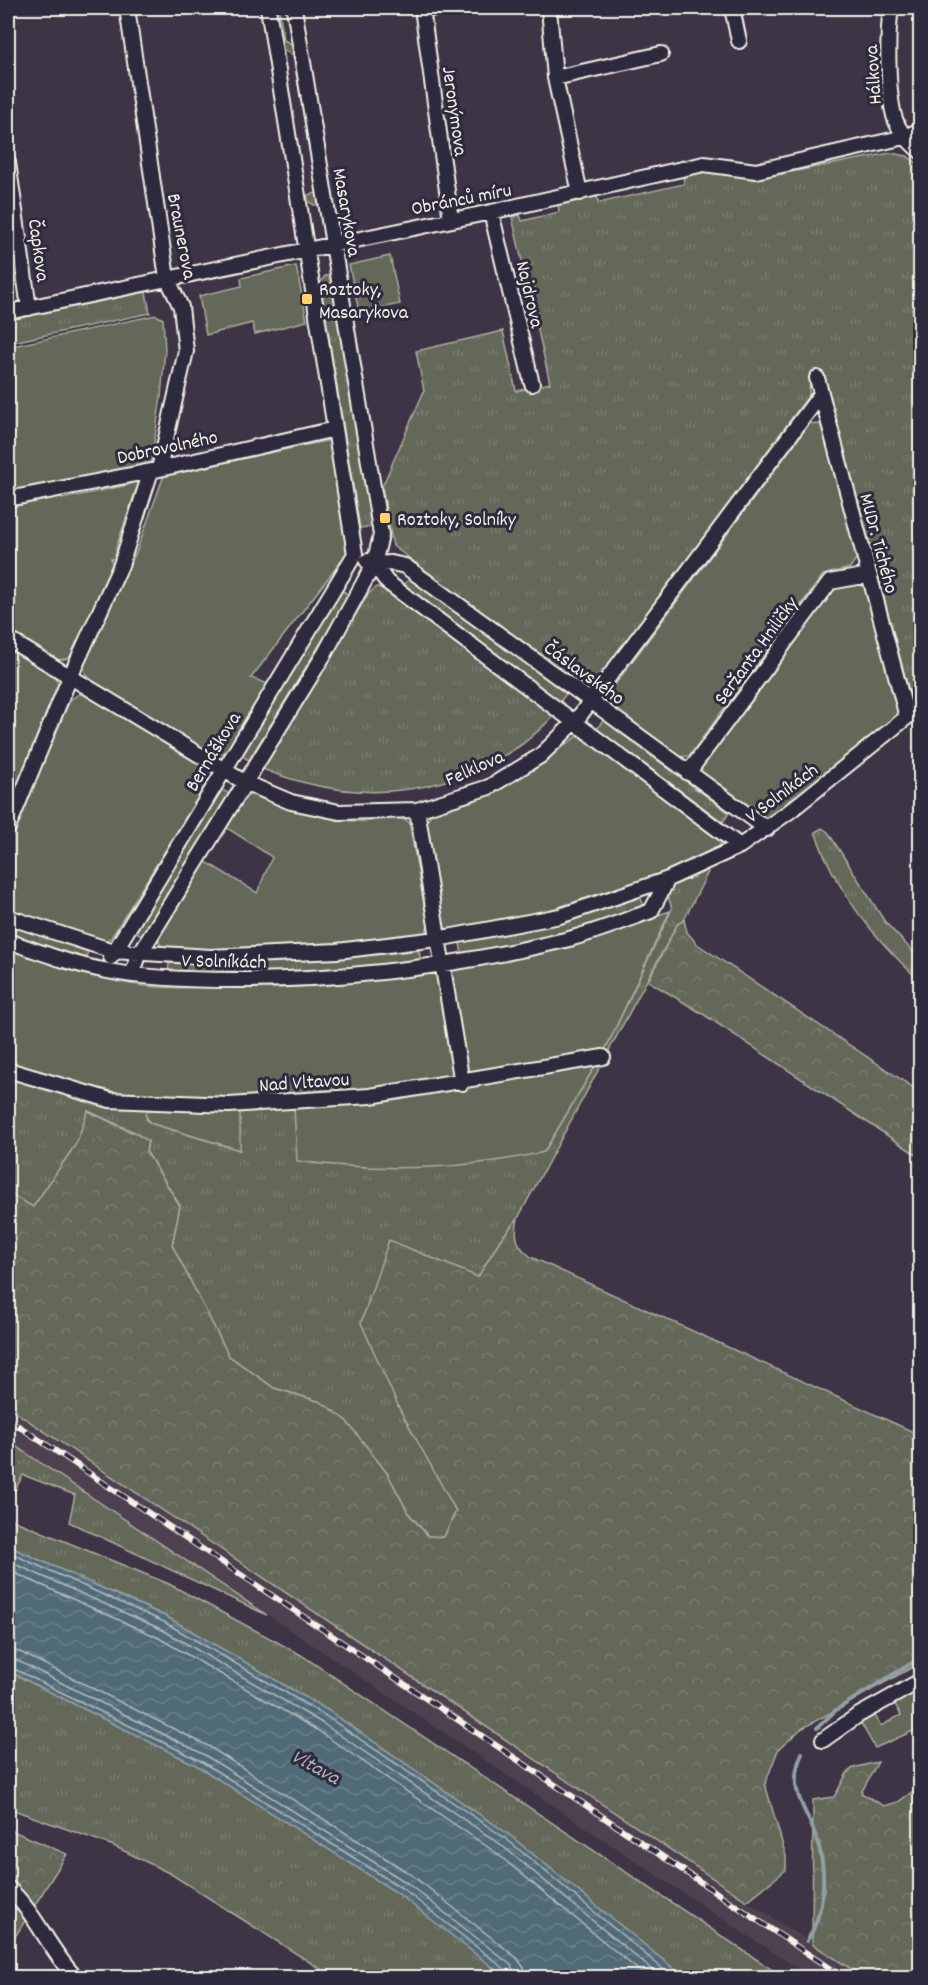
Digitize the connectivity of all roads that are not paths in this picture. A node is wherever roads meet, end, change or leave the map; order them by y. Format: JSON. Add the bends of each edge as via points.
{"nodes":[{"id":1,"x":127,"y":8,"type":"edge"},
{"id":2,"x":268,"y":8,"type":"edge"},
{"id":3,"x":294,"y":8,"type":"edge"},
{"id":4,"x":422,"y":8,"type":"edge"},
{"id":5,"x":441,"y":8,"type":"edge"},
{"id":6,"x":549,"y":8,"type":"edge"},
{"id":7,"x":732,"y":8,"type":"edge"},
{"id":8,"x":891,"y":8,"type":"edge"},
{"id":9,"x":740,"y":41,"type":"dead end"},
{"id":10,"x":661,"y":54,"type":"dead end"},
{"id":11,"x":555,"y":78,"type":"junction"},
{"id":12,"x":921,"y":130,"type":"edge"},
{"id":13,"x":905,"y":137,"type":"junction"},
{"id":14,"x":921,"y":151,"type":"edge"},
{"id":15,"x":8,"y":162,"type":"edge"},
{"id":16,"x":580,"y":193,"type":"junction"},
{"id":17,"x":491,"y":212,"type":"junction"},
{"id":18,"x":451,"y":220,"type":"junction"},
{"id":19,"x":334,"y":243,"type":"junction"},
{"id":20,"x":305,"y":249,"type":"junction"},
{"id":21,"x":167,"y":278,"type":"junction"},
{"id":22,"x":29,"y":308,"type":"junction"},
{"id":23,"x":8,"y":312,"type":"edge"},
{"id":24,"x":818,"y":378,"type":"dead end"},
{"id":25,"x":532,"y":384,"type":"dead end"},
{"id":26,"x":821,"y":394,"type":"junction"},
{"id":27,"x":335,"y":429,"type":"junction"},
{"id":28,"x":155,"y":470,"type":"junction"},
{"id":29,"x":8,"y":499,"type":"edge"},
{"id":30,"x":355,"y":554,"type":"junction"},
{"id":31,"x":374,"y":564,"type":"junction"},
{"id":32,"x":869,"y":575,"type":"junction"},
{"id":33,"x":8,"y":639,"type":"edge"},
{"id":34,"x":70,"y":677,"type":"junction"},
{"id":35,"x":592,"y":700,"type":"junction"},
{"id":36,"x":907,"y":717,"type":"joint"},
{"id":37,"x":575,"y":722,"type":"junction"},
{"id":38,"x":223,"y":770,"type":"junction"},
{"id":39,"x":688,"y":773,"type":"junction"},
{"id":40,"x":244,"y":782,"type":"junction"},
{"id":41,"x":417,"y":810,"type":"junction"},
{"id":42,"x":8,"y":828,"type":"edge"},
{"id":43,"x":767,"y":829,"type":"junction"},
{"id":44,"x":740,"y":846,"type":"junction"},
{"id":45,"x":668,"y":879,"type":"junction"},
{"id":46,"x":8,"y":917,"type":"edge"},
{"id":47,"x":437,"y":939,"type":"junction"},
{"id":48,"x":8,"y":941,"type":"edge"},
{"id":49,"x":113,"y":951,"type":"junction"},
{"id":50,"x":139,"y":955,"type":"junction"},
{"id":51,"x":443,"y":964,"type":"junction"},
{"id":52,"x":106,"y":971,"type":"junction"},
{"id":53,"x":132,"y":975,"type":"junction"},
{"id":54,"x":603,"y":1057,"type":"dead end"},
{"id":55,"x":8,"y":1070,"type":"edge"},
{"id":56,"x":462,"y":1083,"type":"junction"},
{"id":57,"x":921,"y":1681,"type":"edge"},
{"id":58,"x":824,"y":1740,"type":"dead end"},
{"id":59,"x":8,"y":1888,"type":"edge"},
{"id":60,"x":76,"y":1977,"type":"edge"}],
"edges":[{"from":1,"to":21,"type":"street","name":"Braunerova"},
{"from":2,"to":20,"type":"street"},
{"from":3,"to":19,"type":"street","name":"Masarykova"},
{"from":4,"to":5,"type":"street"},
{"from":4,"to":18,"type":"street","name":"Jeronýmova"},
{"from":6,"to":11,"type":"street"},
{"from":7,"to":9,"type":"street"},
{"from":8,"to":13,"type":"street","name":"Hálkova","via":[[888,26],[895,118]]},
{"from":10,"to":11,"type":"street"},
{"from":11,"to":16,"type":"street"},
{"from":12,"to":13,"type":"street","name":"Obránců míru"},
{"from":13,"to":14,"type":"street"},
{"from":13,"to":16,"type":"street","name":"Obránců míru","via":[[756,171],[704,164]]},
{"from":15,"to":22,"type":"street","name":"Čapkova"},
{"from":16,"to":17,"type":"street","name":"Obránců míru"},
{"from":17,"to":18,"type":"street","name":"Obránců míru"},
{"from":17,"to":25,"type":"street","name":"Najdrova"},
{"from":18,"to":19,"type":"street","name":"Obránců míru"},
{"from":19,"to":20,"type":"street","name":"Obránců míru"},
{"from":19,"to":31,"type":"street","name":"Masarykova","via":[[381,535]]},
{"from":20,"to":21,"type":"street","name":"Obránců míru"},
{"from":20,"to":27,"type":"street"},
{"from":21,"to":22,"type":"street","name":"Obránců míru"},
{"from":21,"to":28,"type":"street","name":"Braunerova","via":[[181,307],[186,351]]},
{"from":22,"to":23,"type":"street","name":"Obránců míru"},
{"from":24,"to":26,"type":"street","name":"MUDr. Tichého"},
{"from":26,"to":32,"type":"street","name":"MUDr. Tichého"},
{"from":26,"to":35,"type":"street","name":"Felklova"},
{"from":27,"to":28,"type":"street","name":"Dobrovolného"},
{"from":27,"to":30,"type":"street"},
{"from":28,"to":29,"type":"street","name":"Dobrovolného"},
{"from":28,"to":34,"type":"street","name":"Braunerova","via":[[121,565]]},
{"from":30,"to":31,"type":"street","name":"Čáslavského"},
{"from":30,"to":38,"type":"street","name":"Bernáškova"},
{"from":31,"to":35,"type":"street","name":"Čáslavského","via":[[405,566]]},
{"from":31,"to":37,"type":"street","name":"Čáslavského","via":[[387,582]]},
{"from":31,"to":40,"type":"street"},
{"from":32,"to":36,"type":"street","name":"MUDr. Tichého"},
{"from":32,"to":39,"type":"street","name":"Seržanta Hniličky","via":[[830,582]]},
{"from":33,"to":34,"type":"street","name":"Felklova"},
{"from":34,"to":38,"type":"street","name":"Felklova"},
{"from":34,"to":42,"type":"street","name":"Braunerova"},
{"from":35,"to":37,"type":"street","name":"Felklova"},
{"from":35,"to":39,"type":"street","name":"Čáslavského"},
{"from":36,"to":43,"type":"street","name":"V Solníkách"},
{"from":37,"to":41,"type":"street","name":"Felklova","via":[[540,756],[489,786]]},
{"from":37,"to":44,"type":"street","name":"Čáslavského"},
{"from":38,"to":40,"type":"street","name":"Felklova"},
{"from":38,"to":49,"type":"street","name":"Bernáškova"},
{"from":39,"to":43,"type":"street","name":"Čáslavského"},
{"from":40,"to":41,"type":"street","name":"Felklova","via":[[291,802],[339,812]]},
{"from":40,"to":50,"type":"street"},
{"from":41,"to":47,"type":"street"},
{"from":43,"to":44,"type":"street","name":"V Solníkách"},
{"from":44,"to":45,"type":"street","name":"V Solníkách"},
{"from":45,"to":47,"type":"street","name":"V Solníkách","via":[[560,916]]},
{"from":45,"to":51,"type":"street","name":"V Solníkách","via":[[651,911],[566,939]]},
{"from":46,"to":49,"type":"street","name":"V Solníkách"},
{"from":47,"to":50,"type":"street","name":"V Solníkách","via":[[279,955]]},
{"from":47,"to":51,"type":"street"},
{"from":48,"to":52,"type":"street","name":"V Solníkách"},
{"from":49,"to":50,"type":"street","name":"V Solníkách"},
{"from":49,"to":52,"type":"street","name":"Bernáškova"},
{"from":50,"to":53,"type":"street"},
{"from":51,"to":53,"type":"street","name":"V Solníkách","via":[[281,980]]},
{"from":51,"to":56,"type":"street"},
{"from":52,"to":53,"type":"street","name":"V Solníkách"},
{"from":54,"to":56,"type":"street","name":"Nad Vltavou"},
{"from":55,"to":56,"type":"street","name":"Nad Vltavou","via":[[110,1100],[229,1106],[370,1096]]},
{"from":57,"to":58,"type":"street","via":[[857,1716]]},
{"from":59,"to":60,"type":"street","via":[[27,1907],[58,1958]]}]}
